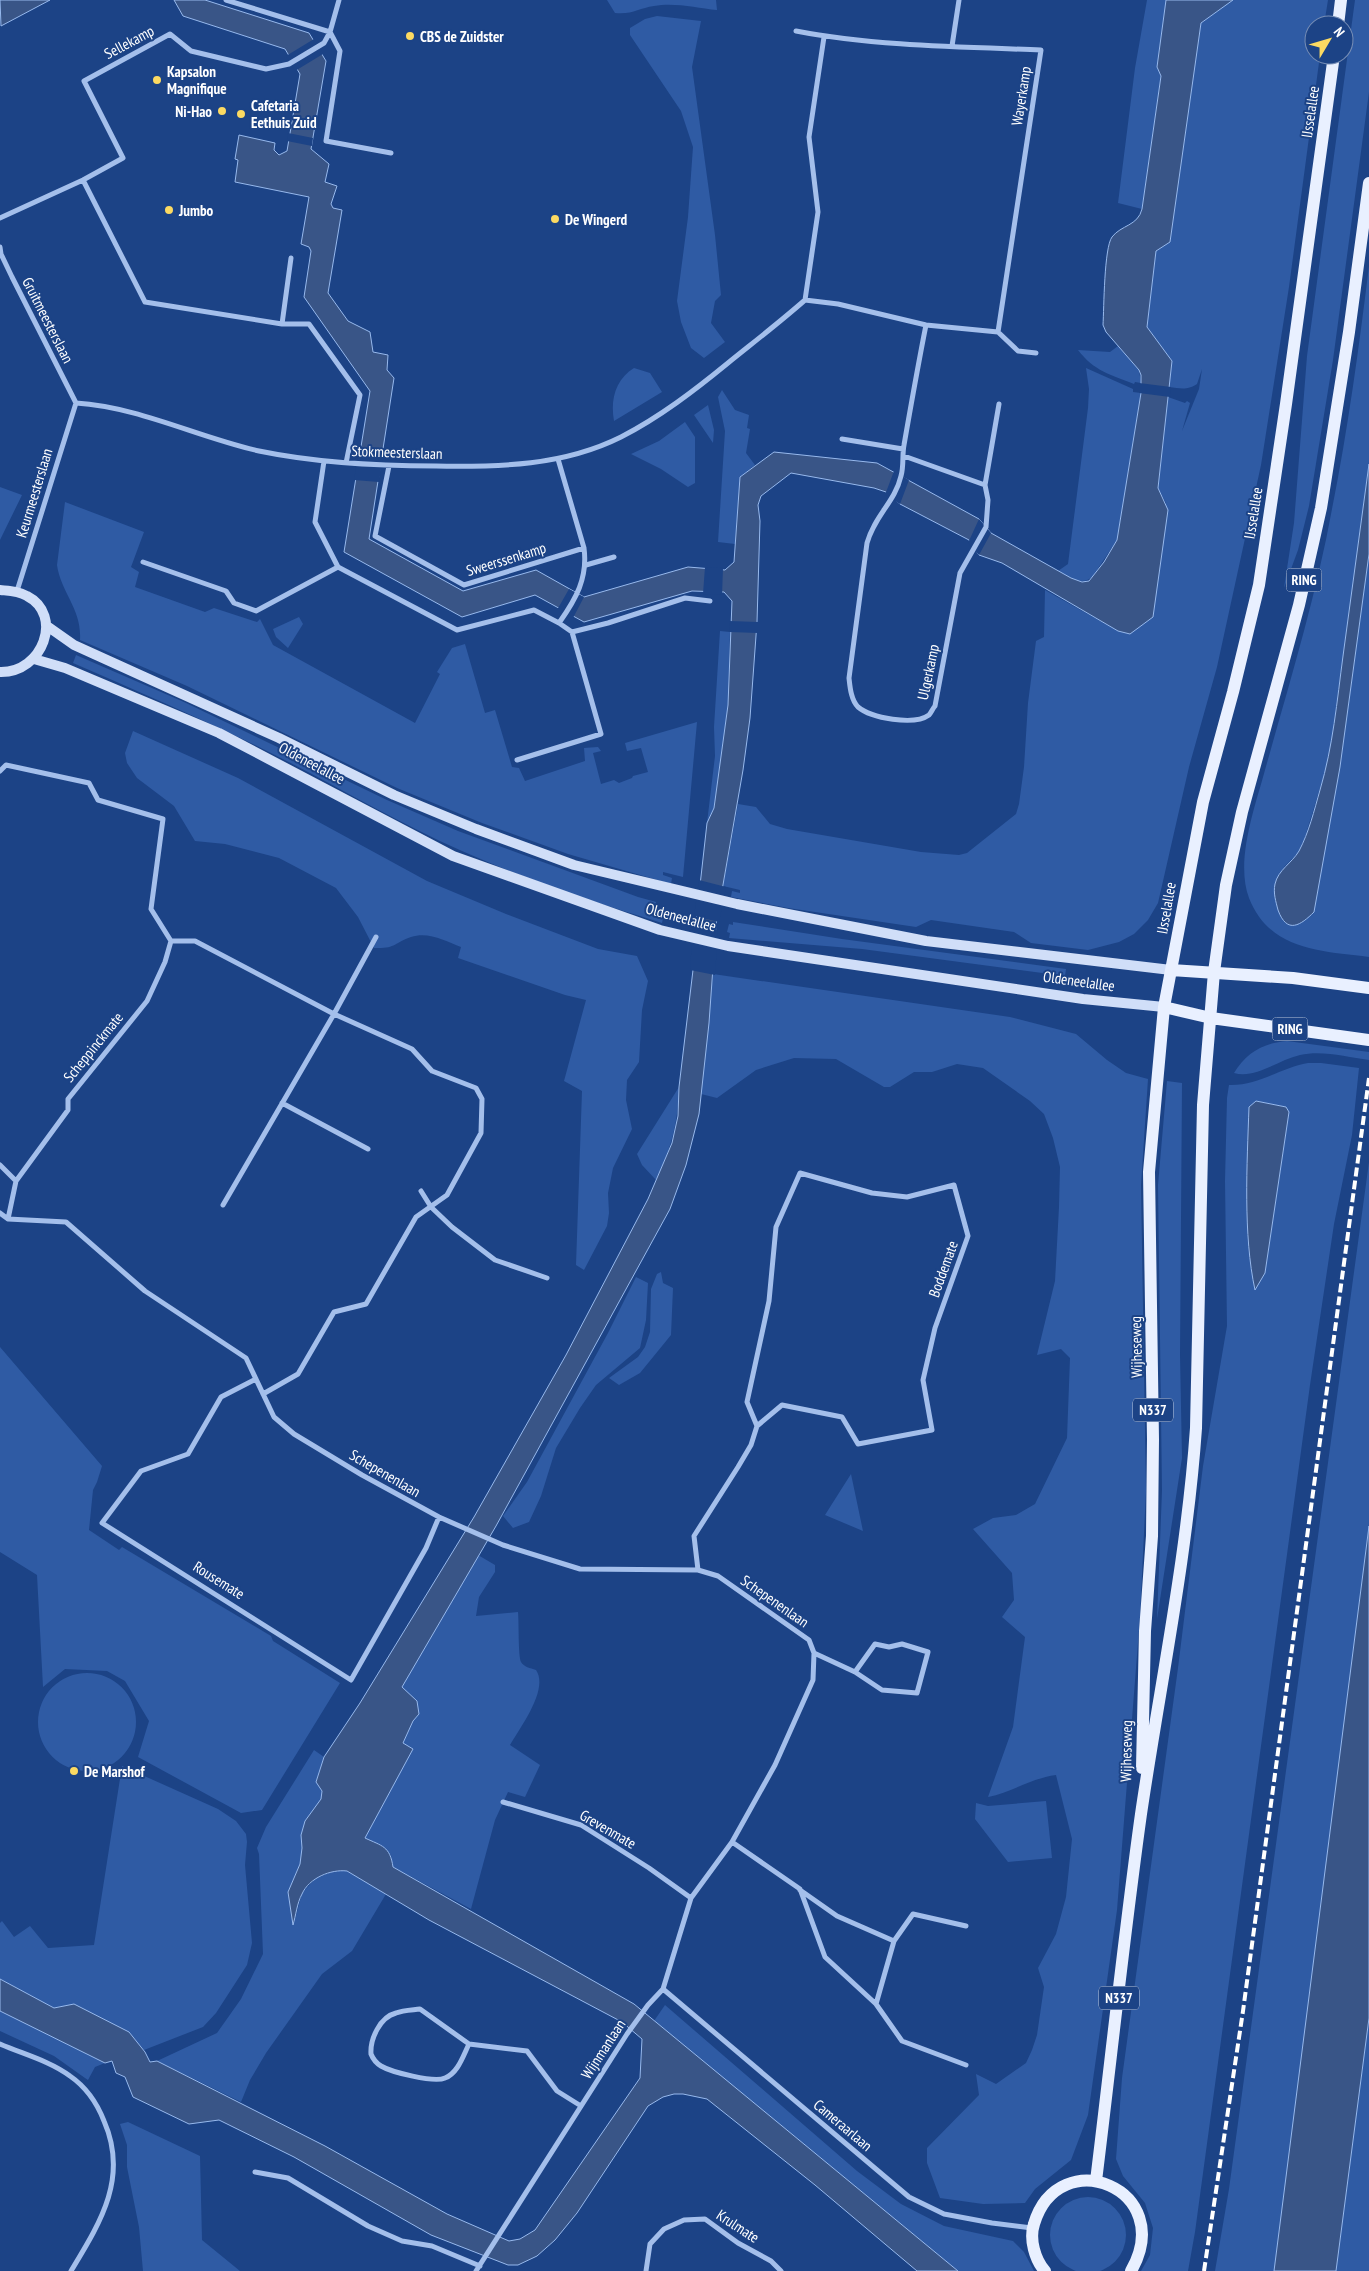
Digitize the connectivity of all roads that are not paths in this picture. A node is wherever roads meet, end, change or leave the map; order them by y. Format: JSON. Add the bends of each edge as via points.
{"nodes":[{"id":1,"x":226,"y":0,"type":"edge"},
{"id":2,"x":339,"y":0,"type":"edge"},
{"id":3,"x":959,"y":0,"type":"edge"},
{"id":4,"x":1341,"y":0,"type":"edge"},
{"id":5,"x":1339,"y":15,"type":"edge"},
{"id":6,"x":796,"y":31,"type":"dead end"},
{"id":7,"x":330,"y":32,"type":"junction"},
{"id":8,"x":824,"y":37,"type":"junction"},
{"id":9,"x":952,"y":46,"type":"junction"},
{"id":10,"x":1333,"y":65,"type":"edge"},
{"id":11,"x":392,"y":153,"type":"dead end"},
{"id":12,"x":83,"y":180,"type":"junction"},
{"id":13,"x":1369,"y":183,"type":"edge"},
{"id":14,"x":0,"y":218,"type":"edge"},
{"id":15,"x":0,"y":247,"type":"edge"},
{"id":16,"x":1,"y":255,"type":"edge"},
{"id":17,"x":291,"y":258,"type":"dead end"},
{"id":18,"x":805,"y":300,"type":"junction"},
{"id":19,"x":282,"y":324,"type":"junction"},
{"id":20,"x":926,"y":325,"type":"junction"},
{"id":21,"x":998,"y":332,"type":"junction"},
{"id":22,"x":1036,"y":353,"type":"dead end"},
{"id":23,"x":76,"y":403,"type":"junction"},
{"id":24,"x":999,"y":404,"type":"dead end"},
{"id":25,"x":842,"y":439,"type":"dead end"},
{"id":26,"x":903,"y":449,"type":"junction"},
{"id":27,"x":904,"y":456,"type":"junction"},
{"id":28,"x":558,"y":459,"type":"junction"},
{"id":29,"x":324,"y":461,"type":"junction"},
{"id":30,"x":346,"y":463,"type":"junction"},
{"id":31,"x":389,"y":466,"type":"junction"},
{"id":32,"x":985,"y":485,"type":"junction"},
{"id":33,"x":584,"y":548,"type":"junction"},
{"id":34,"x":614,"y":557,"type":"dead end"},
{"id":35,"x":144,"y":562,"type":"dead end"},
{"id":36,"x":586,"y":565,"type":"junction"},
{"id":37,"x":338,"y":567,"type":"junction"},
{"id":38,"x":0,"y":590,"type":"edge"},
{"id":39,"x":17,"y":592,"type":"junction"},
{"id":40,"x":710,"y":601,"type":"dead end"},
{"id":41,"x":559,"y":624,"type":"junction"},
{"id":42,"x":46,"y":626,"type":"junction"},
{"id":43,"x":572,"y":632,"type":"junction"},
{"id":44,"x":34,"y":659,"type":"junction"},
{"id":45,"x":0,"y":672,"type":"edge"},
{"id":46,"x":517,"y":760,"type":"dead end"},
{"id":47,"x":0,"y":771,"type":"edge"},
{"id":48,"x":376,"y":936,"type":"dead end"},
{"id":49,"x":171,"y":941,"type":"junction"},
{"id":50,"x":1171,"y":970,"type":"junction"},
{"id":51,"x":1214,"y":972,"type":"junction"},
{"id":52,"x":1369,"y":988,"type":"edge"},
{"id":53,"x":1164,"y":1007,"type":"junction"},
{"id":54,"x":334,"y":1014,"type":"junction"},
{"id":55,"x":1211,"y":1018,"type":"junction"},
{"id":56,"x":1369,"y":1040,"type":"edge"},
{"id":57,"x":282,"y":1102,"type":"junction"},
{"id":58,"x":368,"y":1149,"type":"dead end"},
{"id":59,"x":0,"y":1165,"type":"edge"},
{"id":60,"x":16,"y":1181,"type":"junction"},
{"id":61,"x":421,"y":1191,"type":"dead end"},
{"id":62,"x":224,"y":1205,"type":"dead end"},
{"id":63,"x":432,"y":1207,"type":"junction"},
{"id":64,"x":0,"y":1213,"type":"edge"},
{"id":65,"x":8,"y":1219,"type":"junction"},
{"id":66,"x":547,"y":1278,"type":"dead end"},
{"id":67,"x":256,"y":1379,"type":"junction"},
{"id":68,"x":263,"y":1394,"type":"junction"},
{"id":69,"x":757,"y":1426,"type":"junction"},
{"id":70,"x":439,"y":1518,"type":"junction"},
{"id":71,"x":698,"y":1570,"type":"junction"},
{"id":72,"x":814,"y":1652,"type":"junction"},
{"id":73,"x":855,"y":1672,"type":"junction"},
{"id":74,"x":503,"y":1802,"type":"dead end"},
{"id":75,"x":1141,"y":1814,"type":"junction"},
{"id":76,"x":732,"y":1842,"type":"junction"},
{"id":77,"x":800,"y":1889,"type":"junction"},
{"id":78,"x":691,"y":1898,"type":"junction"},
{"id":79,"x":966,"y":1926,"type":"dead end"},
{"id":80,"x":894,"y":1941,"type":"junction"},
{"id":81,"x":663,"y":1989,"type":"junction"},
{"id":82,"x":876,"y":2004,"type":"junction"},
{"id":83,"x":0,"y":2044,"type":"edge"},
{"id":84,"x":469,"y":2044,"type":"junction"},
{"id":85,"x":966,"y":2065,"type":"dead end"},
{"id":86,"x":581,"y":2106,"type":"junction"},
{"id":87,"x":255,"y":2172,"type":"dead end"},
{"id":88,"x":1096,"y":2181,"type":"junction"},
{"id":89,"x":1032,"y":2228,"type":"junction"},
{"id":90,"x":481,"y":2263,"type":"junction"},
{"id":91,"x":71,"y":2271,"type":"edge"},
{"id":92,"x":476,"y":2271,"type":"edge"},
{"id":93,"x":646,"y":2271,"type":"edge"},
{"id":94,"x":781,"y":2271,"type":"edge"},
{"id":95,"x":1045,"y":2271,"type":"edge"},
{"id":96,"x":1131,"y":2271,"type":"edge"}],
"edges":[{"from":1,"to":7,"type":"street"},
{"from":2,"to":7,"type":"street"},
{"from":3,"to":9,"type":"street"},
{"from":4,"to":5,"type":"main road"},
{"from":6,"to":8,"type":"street","name":"Wayerkamp"},
{"from":7,"to":11,"type":"street","via":[[340,50],[326,141]]},
{"from":7,"to":12,"type":"street","name":"Sellekamp","via":[[324,43],[289,64],[266,68],[191,51],[170,34],[84,81],[123,158]]},
{"from":8,"to":9,"type":"street","name":"Wayerkamp"},
{"from":8,"to":18,"type":"street","via":[[809,137],[818,212]]},
{"from":9,"to":21,"type":"street","name":"Wayerkamp","via":[[1041,50]]},
{"from":10,"to":50,"type":"main road","name":"IJsselallee","via":[[1259,584],[1203,802]]},
{"from":12,"to":14,"type":"street","name":"Sellekamp"},
{"from":12,"to":19,"type":"street","via":[[145,302]]},
{"from":13,"to":51,"type":"main road","number":"RING","via":[[1321,508],[1299,605],[1242,812],[1226,885]]},
{"from":15,"to":16,"type":"street","name":"Gruitmeesterslaan"},
{"from":16,"to":23,"type":"street","name":"Gruitmeesterslaan"},
{"from":17,"to":19,"type":"street"},
{"from":18,"to":20,"type":"street","via":[[838,304]]},
{"from":18,"to":28,"type":"street","name":"Stokmeesterslaan","via":[[657,416],[620,438]]},
{"from":19,"to":30,"type":"street","via":[[309,324],[360,395]]},
{"from":20,"to":21,"type":"street"},
{"from":20,"to":26,"type":"street","name":"Ulgerkamp"},
{"from":21,"to":22,"type":"street","via":[[1018,351]]},
{"from":23,"to":29,"type":"street","name":"Stokmeesterslaan","via":[[105,405],[258,450]]},
{"from":23,"to":39,"type":"street","name":"Keurmeesterslaan"},
{"from":24,"to":32,"type":"street","name":"Ulgerkamp"},
{"from":25,"to":26,"type":"street"},
{"from":26,"to":27,"type":"street","name":"Ulgerkamp"},
{"from":27,"to":32,"type":"street"},
{"from":27,"to":32,"type":"street","name":"Ulgerkamp","via":[[902,476],[892,500],[880,513],[867,543],[849,678],[858,706],[891,719],[915,721],[929,715],[935,706],[960,573],[986,527],[988,500]]},
{"from":28,"to":31,"type":"street","name":"Stokmeesterslaan","via":[[514,466]]},
{"from":28,"to":33,"type":"street"},
{"from":29,"to":30,"type":"street","name":"Stokmeesterslaan"},
{"from":29,"to":37,"type":"street","via":[[315,522]]},
{"from":30,"to":31,"type":"street","name":"Stokmeesterslaan"},
{"from":31,"to":33,"type":"street","name":"Sweerssenkamp","via":[[375,536],[464,585]]},
{"from":33,"to":36,"type":"street"},
{"from":34,"to":36,"type":"street"},
{"from":35,"to":37,"type":"street","via":[[226,591],[234,603],[256,611]]},
{"from":36,"to":41,"type":"street","via":[[577,593]]},
{"from":37,"to":41,"type":"street","via":[[456,630],[534,610]]},
{"from":38,"to":39,"type":"main road"},
{"from":39,"to":42,"type":"main road","via":[[29,596],[36,604]]},
{"from":40,"to":43,"type":"street","via":[[685,598]]},
{"from":41,"to":43,"type":"street"},
{"from":42,"to":44,"type":"main road","via":[[45,639]]},
{"from":42,"to":50,"type":"main road","name":"Oldeneelallee","via":[[74,645],[279,738],[394,795],[566,862],[737,904],[926,941]]},
{"from":43,"to":46,"type":"street","via":[[602,734]]},
{"from":44,"to":45,"type":"main road","via":[[18,670]]},
{"from":44,"to":53,"type":"main road","name":"Oldeneelallee","via":[[65,668],[219,734],[453,856],[660,930],[728,946],[1083,999]]},
{"from":47,"to":49,"type":"street","via":[[6,765],[89,783],[98,800],[163,819],[151,909]]},
{"from":48,"to":54,"type":"street"},
{"from":49,"to":54,"type":"street","via":[[194,941]]},
{"from":49,"to":60,"type":"street","name":"Scheppinckmate","via":[[147,1001],[68,1099],[68,1110]]},
{"from":50,"to":51,"type":"main road","name":"Oldeneelallee"},
{"from":50,"to":53,"type":"main road","name":"Wijheseweg"},
{"from":51,"to":52,"type":"main road","name":"Oldeneelallee"},
{"from":51,"to":55,"type":"main road","number":"N337"},
{"from":53,"to":55,"type":"main road","name":"Oldeneelallee","number":"RING"},
{"from":53,"to":75,"type":"main road","name":"Wijheseweg","number":"N337","via":[[1149,1172],[1154,1439]]},
{"from":54,"to":57,"type":"street"},
{"from":54,"to":63,"type":"street","via":[[412,1048],[432,1072],[476,1088],[482,1100],[481,1132],[447,1195]]},
{"from":55,"to":56,"type":"main road","name":"Oldeneelallee","number":"RING"},
{"from":55,"to":75,"type":"main road","name":"Wijheseweg","number":"N337","via":[[1203,1105],[1193,1470]]},
{"from":57,"to":58,"type":"street"},
{"from":57,"to":62,"type":"street"},
{"from":59,"to":60,"type":"street"},
{"from":60,"to":65,"type":"street","name":"Scheppinckmate"},
{"from":61,"to":63,"type":"street"},
{"from":63,"to":66,"type":"street","via":[[495,1260]]},
{"from":63,"to":68,"type":"street","via":[[416,1217],[366,1304],[334,1312],[298,1374]]},
{"from":64,"to":65,"type":"street"},
{"from":65,"to":67,"type":"street","name":"Schepenenlaan","via":[[66,1222],[145,1291],[246,1358]]},
{"from":67,"to":68,"type":"street","name":"Schepenenlaan"},
{"from":67,"to":70,"type":"street","name":"Rousemate","via":[[221,1397],[188,1454],[142,1471],[102,1523],[351,1680],[426,1548]]},
{"from":68,"to":70,"type":"street","name":"Schepenenlaan","via":[[274,1417],[294,1434]]},
{"from":69,"to":69,"type":"street","name":"Boddemate","via":[[747,1402],[769,1301],[776,1227],[800,1173],[872,1193],[907,1197],[954,1185],[968,1236],[935,1328],[923,1380],[932,1430],[858,1444],[842,1417],[782,1405]]},
{"from":69,"to":71,"type":"street","name":"Boddemate","via":[[751,1445],[694,1536]]},
{"from":70,"to":71,"type":"street","name":"Schepenenlaan","via":[[503,1545],[580,1569]]},
{"from":71,"to":72,"type":"street","name":"Schepenenlaan","via":[[718,1576],[809,1640]]},
{"from":72,"to":73,"type":"street","name":"Schepenenlaan"},
{"from":72,"to":76,"type":"street","via":[[813,1680],[775,1765]]},
{"from":73,"to":73,"type":"street","name":"Schepenenlaan","via":[[875,1644],[889,1648],[902,1644],[928,1652],[917,1692],[882,1690]]},
{"from":74,"to":78,"type":"street","name":"Grevenmate","via":[[581,1825]]},
{"from":75,"to":88,"type":"main road","name":"Wijheseweg","number":"N337"},
{"from":76,"to":77,"type":"street"},
{"from":76,"to":78,"type":"street","name":"Wijnmanlaan"},
{"from":77,"to":80,"type":"street","via":[[837,1916]]},
{"from":77,"to":82,"type":"street","via":[[825,1957]]},
{"from":78,"to":81,"type":"street","name":"Wijnmanlaan"},
{"from":79,"to":80,"type":"street","via":[[913,1914]]},
{"from":80,"to":82,"type":"street"},
{"from":81,"to":86,"type":"street","name":"Wijnmanlaan","via":[[627,2034]]},
{"from":81,"to":89,"type":"street","name":"Cameraarlaan","via":[[909,2197],[944,2214]]},
{"from":82,"to":85,"type":"street","via":[[902,2041]]},
{"from":83,"to":91,"type":"street","via":[[70,2076],[98,2105],[106,2126],[114,2152],[112,2187],[100,2223]]},
{"from":84,"to":84,"type":"street","via":[[454,2072],[445,2079],[434,2080],[380,2066],[371,2054],[374,2035],[384,2020],[394,2013],[406,2011],[420,2010]]},
{"from":84,"to":86,"type":"street","via":[[527,2051],[556,2090]]},
{"from":86,"to":90,"type":"street","name":"Wijnmanlaan"},
{"from":87,"to":90,"type":"street","via":[[288,2178],[368,2226],[402,2241],[432,2246]]},
{"from":88,"to":89,"type":"main road","via":[[1062,2186],[1048,2197]]},
{"from":88,"to":96,"type":"main road","via":[[1115,2188],[1130,2200],[1139,2216],[1143,2235],[1140,2254]]},
{"from":89,"to":95,"type":"main road","via":[[1034,2250]]},
{"from":90,"to":92,"type":"street","name":"Wijnmanlaan"},
{"from":93,"to":94,"type":"street","name":"Krulmate","via":[[650,2244],[664,2229],[684,2220],[705,2219],[738,2243],[771,2261]]}]}
